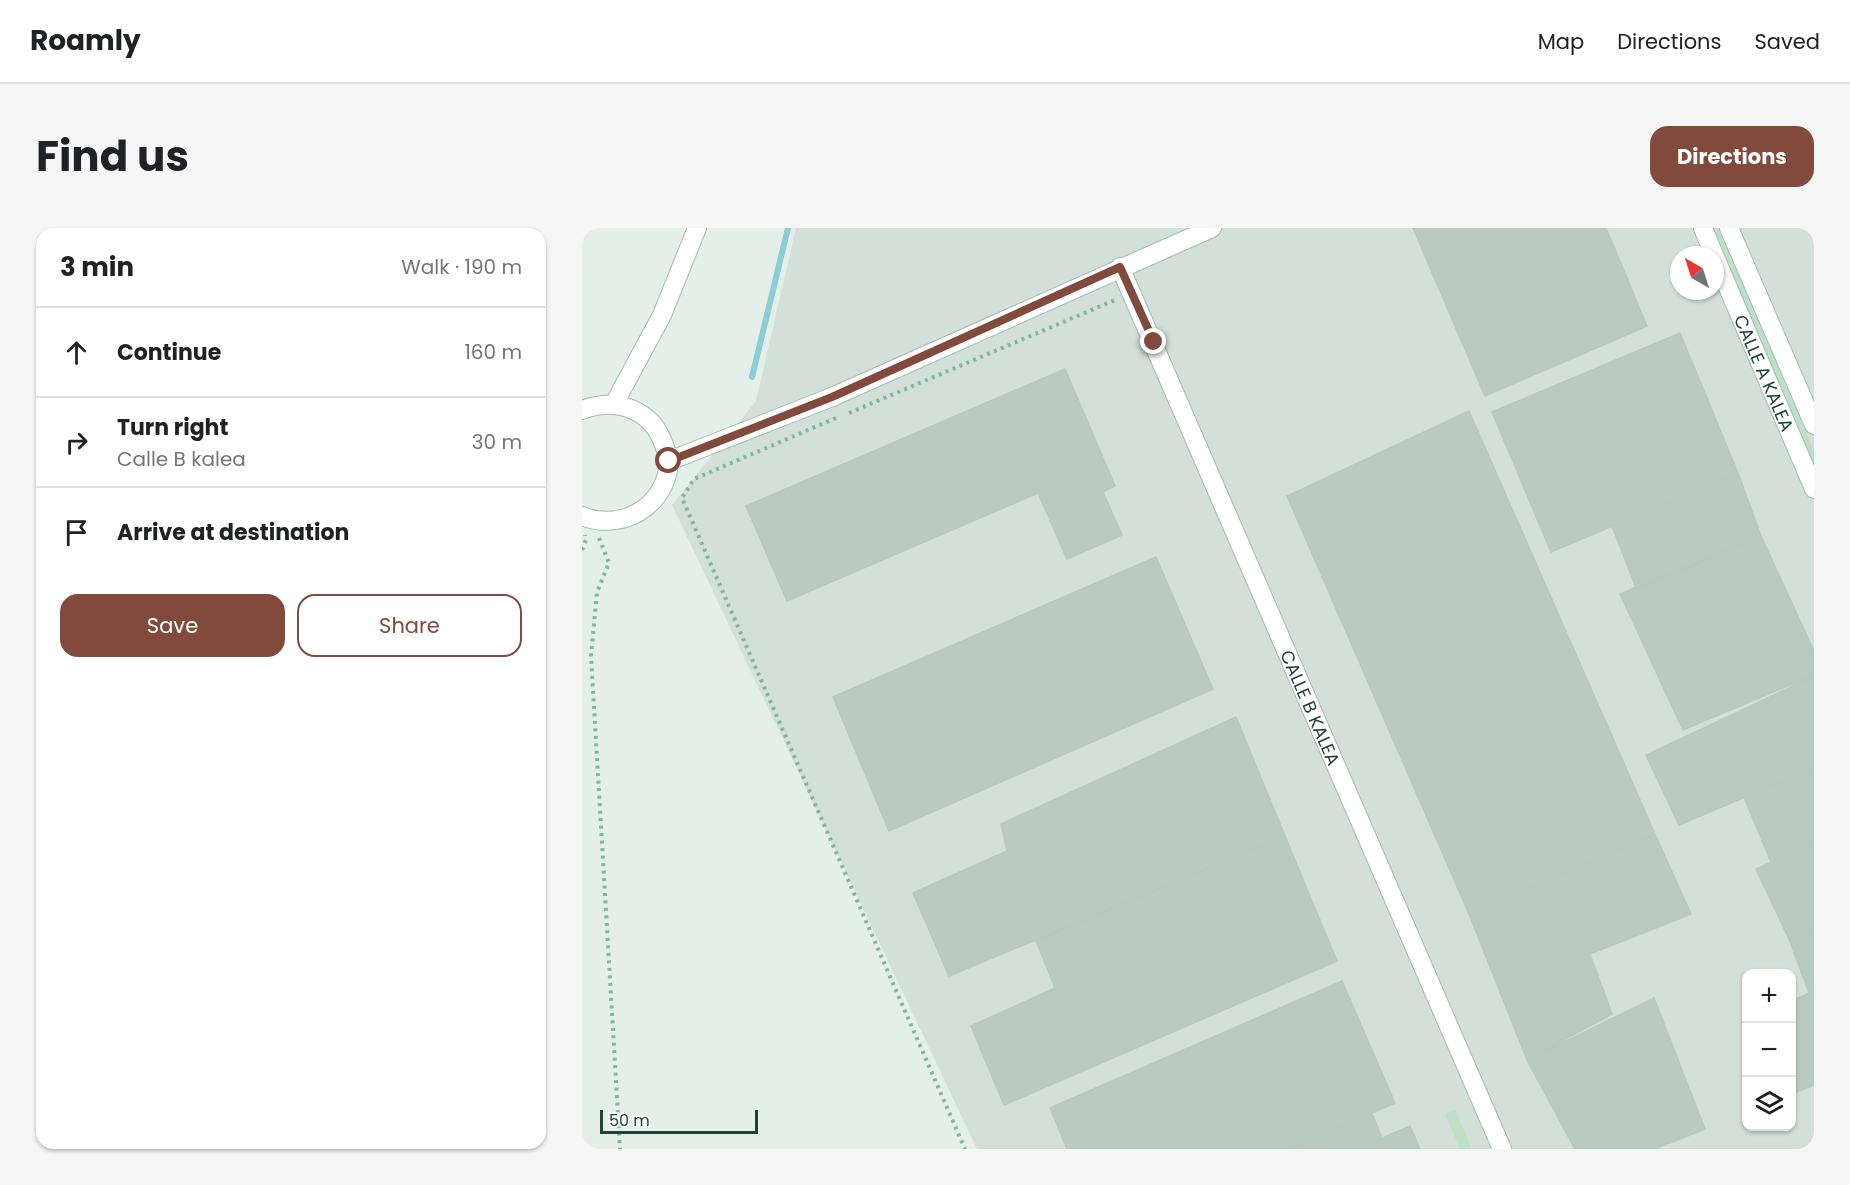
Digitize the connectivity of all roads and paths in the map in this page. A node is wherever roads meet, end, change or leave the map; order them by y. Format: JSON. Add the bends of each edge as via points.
{"nodes":[{"id":1,"x":697,"y":228,"type":"edge"},
{"id":2,"x":1212,"y":228,"type":"edge"},
{"id":3,"x":1703,"y":228,"type":"edge"},
{"id":4,"x":1729,"y":228,"type":"edge"},
{"id":5,"x":1711,"y":246,"type":"edge"},
{"id":6,"x":1120,"y":267,"type":"junction"},
{"id":7,"x":1724,"y":277,"type":"edge"},
{"id":8,"x":1133,"y":293,"type":"junction"},
{"id":9,"x":614,"y":404,"type":"junction"},
{"id":10,"x":582,"y":410,"type":"edge"},
{"id":11,"x":1814,"y":424,"type":"edge"},
{"id":12,"x":669,"y":461,"type":"junction"},
{"id":13,"x":1814,"y":489,"type":"edge"},
{"id":14,"x":587,"y":518,"type":"edge"},
{"id":15,"x":620,"y":1149,"type":"edge"},
{"id":16,"x":965,"y":1149,"type":"edge"},
{"id":17,"x":1502,"y":1149,"type":"edge"}],
"edges":[{"from":1,"to":9,"type":"street","via":[[662,315]]},
{"from":2,"to":6,"type":"street"},
{"from":3,"to":5,"type":"street","name":"CALLE A KALEA"},
{"from":4,"to":11,"type":"street","name":"CALLE A KALEA"},
{"from":6,"to":8,"type":"street","name":"CALLE B KALEA"},
{"from":6,"to":12,"type":"street","via":[[832,397]]},
{"from":7,"to":13,"type":"street","name":"CALLE A KALEA"},
{"from":8,"to":16,"type":"path","via":[[694,479],[682,498]]},
{"from":8,"to":17,"type":"street","name":"CALLE B KALEA"},
{"from":9,"to":10,"type":"street"},
{"from":9,"to":12,"type":"street","via":[[633,409],[649,420],[661,436]]},
{"from":12,"to":14,"type":"street","via":[[660,492],[647,507],[612,522]]},
{"from":14,"to":15,"type":"path","via":[[609,564],[597,592],[591,656]]}]}
